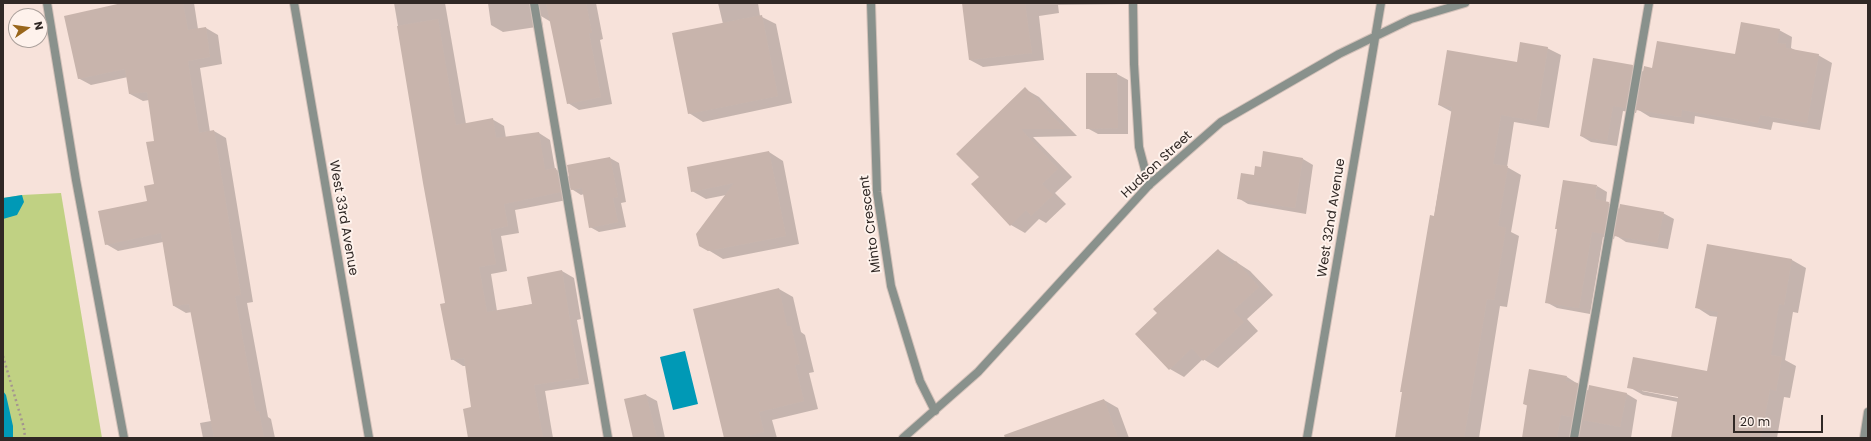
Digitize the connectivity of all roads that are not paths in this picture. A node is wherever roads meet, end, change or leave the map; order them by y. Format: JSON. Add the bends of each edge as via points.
{"nodes":[{"id":1,"x":47,"y":3,"type":"edge"},
{"id":2,"x":294,"y":3,"type":"edge"},
{"id":3,"x":534,"y":3,"type":"edge"},
{"id":4,"x":871,"y":3,"type":"edge"},
{"id":5,"x":1133,"y":3,"type":"edge"},
{"id":6,"x":1380,"y":3,"type":"edge"},
{"id":7,"x":1465,"y":3,"type":"edge"},
{"id":8,"x":1649,"y":3,"type":"edge"},
{"id":9,"x":1374,"y":37,"type":"junction"},
{"id":10,"x":1149,"y":185,"type":"junction"},
{"id":11,"x":934,"y":411,"type":"junction"},
{"id":12,"x":1868,"y":412,"type":"edge"},
{"id":13,"x":124,"y":438,"type":"edge"},
{"id":14,"x":369,"y":438,"type":"edge"},
{"id":15,"x":608,"y":438,"type":"edge"},
{"id":16,"x":903,"y":438,"type":"edge"},
{"id":17,"x":1307,"y":438,"type":"edge"},
{"id":18,"x":1574,"y":438,"type":"edge"},
{"id":19,"x":1864,"y":438,"type":"edge"}],
"edges":[{"from":1,"to":13,"type":"street","via":[[76,180]]},
{"from":2,"to":14,"type":"street","name":"West 33rd Avenue"},
{"from":3,"to":15,"type":"street"},
{"from":4,"to":11,"type":"street","name":"Minto Crescent","via":[[877,192],[891,286],[920,381]]},
{"from":5,"to":10,"type":"street","via":[[1139,147]]},
{"from":6,"to":9,"type":"street","name":"West 32nd Avenue"},
{"from":7,"to":9,"type":"street","name":"Hudson Street","via":[[1411,19]]},
{"from":8,"to":18,"type":"street"},
{"from":9,"to":10,"type":"street","name":"Hudson Street","via":[[1339,54],[1221,122]]},
{"from":9,"to":17,"type":"street","name":"West 32nd Avenue"},
{"from":10,"to":11,"type":"street","name":"Hudson Street","via":[[978,372]]},
{"from":11,"to":16,"type":"street","name":"Hudson Street"},
{"from":12,"to":19,"type":"street"}]}
